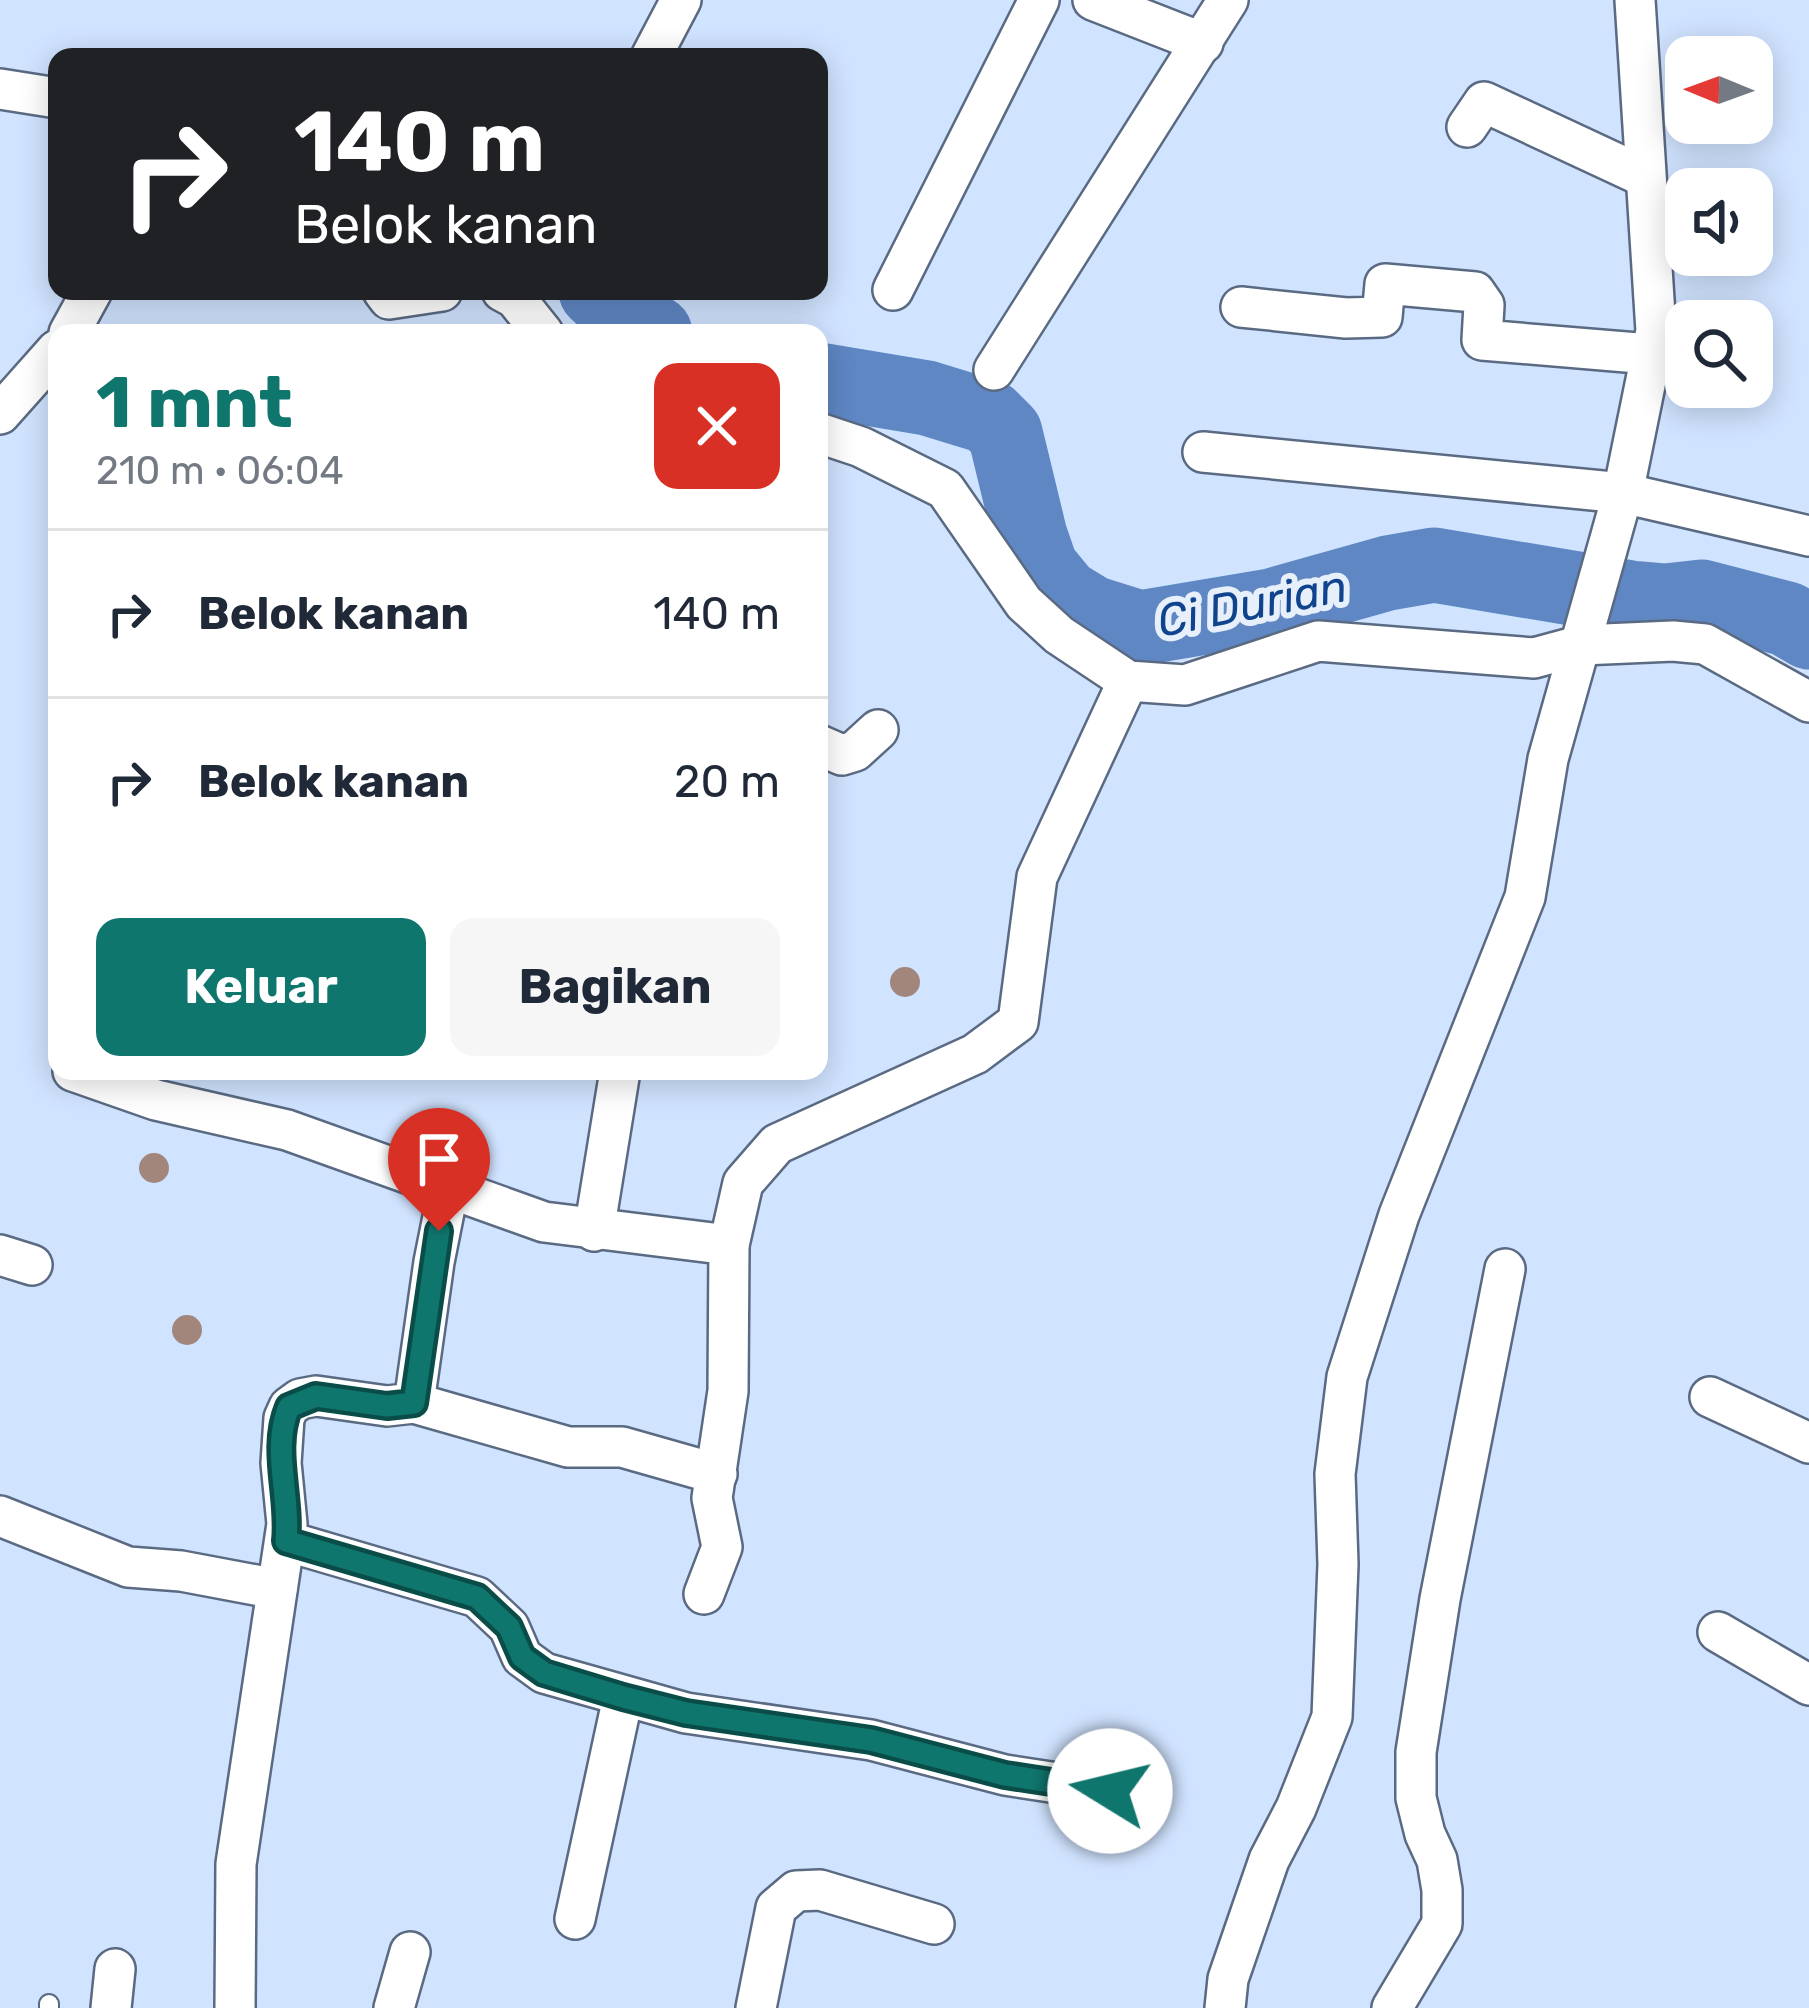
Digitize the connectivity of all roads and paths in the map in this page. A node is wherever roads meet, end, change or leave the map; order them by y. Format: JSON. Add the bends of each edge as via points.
{"nodes":[{"id":1,"x":681,"y":0,"type":"edge"},
{"id":2,"x":1039,"y":0,"type":"edge"},
{"id":3,"x":1093,"y":0,"type":"edge"},
{"id":4,"x":1228,"y":0,"type":"edge"},
{"id":5,"x":1635,"y":0,"type":"edge"},
{"id":6,"x":1203,"y":43,"type":"junction"},
{"id":7,"x":657,"y":48,"type":"edge"},
{"id":8,"x":0,"y":88,"type":"edge"},
{"id":9,"x":48,"y":96,"type":"edge"},
{"id":10,"x":1467,"y":127,"type":"dead end"},
{"id":11,"x":1645,"y":177,"type":"junction"},
{"id":12,"x":893,"y":290,"type":"dead end"},
{"id":13,"x":517,"y":300,"type":"edge"},
{"id":14,"x":1241,"y":307,"type":"dead end"},
{"id":15,"x":536,"y":324,"type":"edge"},
{"id":16,"x":1650,"y":354,"type":"junction"},
{"id":17,"x":48,"y":360,"type":"edge"},
{"id":18,"x":994,"y":370,"type":"dead end"},
{"id":19,"x":0,"y":414,"type":"edge"},
{"id":20,"x":828,"y":436,"type":"edge"},
{"id":21,"x":1203,"y":452,"type":"dead end"},
{"id":22,"x":1623,"y":493,"type":"junction"},
{"id":23,"x":1809,"y":536,"type":"edge"},
{"id":24,"x":1584,"y":640,"type":"junction"},
{"id":25,"x":1128,"y":681,"type":"junction"},
{"id":26,"x":1809,"y":702,"type":"edge"},
{"id":27,"x":878,"y":730,"type":"dead end"},
{"id":28,"x":828,"y":750,"type":"edge"},
{"id":29,"x":98,"y":1080,"type":"edge"},
{"id":30,"x":619,"y":1080,"type":"edge"},
{"id":31,"x":449,"y":1187,"type":"junction"},
{"id":32,"x":594,"y":1231,"type":"junction"},
{"id":33,"x":729,"y":1246,"type":"junction"},
{"id":34,"x":1505,"y":1269,"type":"dead end"},
{"id":35,"x":1710,"y":1397,"type":"dead end"},
{"id":36,"x":414,"y":1403,"type":"junction"},
{"id":37,"x":1809,"y":1443,"type":"edge"},
{"id":38,"x":718,"y":1474,"type":"junction"},
{"id":39,"x":0,"y":1516,"type":"edge"},
{"id":40,"x":286,"y":1541,"type":"junction"},
{"id":41,"x":277,"y":1589,"type":"junction"},
{"id":42,"x":704,"y":1594,"type":"dead end"},
{"id":43,"x":1718,"y":1632,"type":"dead end"},
{"id":44,"x":1809,"y":1685,"type":"edge"},
{"id":45,"x":623,"y":1697,"type":"junction"},
{"id":46,"x":1110,"y":1791,"type":"dead end"},
{"id":47,"x":575,"y":1919,"type":"dead end"},
{"id":48,"x":934,"y":1924,"type":"dead end"},
{"id":49,"x":410,"y":1952,"type":"dead end"},
{"id":50,"x":235,"y":2008,"type":"edge"},
{"id":51,"x":394,"y":2008,"type":"edge"},
{"id":52,"x":756,"y":2008,"type":"edge"},
{"id":53,"x":1225,"y":2008,"type":"edge"},
{"id":54,"x":1392,"y":2008,"type":"edge"}],
"edges":[{"from":1,"to":7,"type":"street"},
{"from":2,"to":12,"type":"street"},
{"from":3,"to":6,"type":"street"},
{"from":4,"to":6,"type":"street"},
{"from":5,"to":11,"type":"street"},
{"from":6,"to":18,"type":"street"},
{"from":8,"to":9,"type":"street"},
{"from":10,"to":11,"type":"street","via":[[1484,102]]},
{"from":11,"to":16,"type":"street","via":[[1656,331]]},
{"from":13,"to":15,"type":"street"},
{"from":14,"to":16,"type":"street","via":[[1382,317],[1384,284],[1475,292],[1484,305],[1482,340]]},
{"from":16,"to":22,"type":"street"},
{"from":17,"to":19,"type":"street"},
{"from":20,"to":25,"type":"street","via":[[945,489],[1024,603]]},
{"from":21,"to":22,"type":"street"},
{"from":22,"to":23,"type":"street"},
{"from":22,"to":24,"type":"street"},
{"from":24,"to":25,"type":"street","via":[[1534,658],[1318,640],[1184,686]]},
{"from":24,"to":26,"type":"street","via":[[1705,644]]},
{"from":24,"to":53,"type":"street","via":[[1548,759],[1525,897],[1399,1215],[1347,1377],[1335,1474],[1331,1717],[1269,1860]]},
{"from":25,"to":33,"type":"street","via":[[1037,877],[1018,1022],[975,1054],[777,1144],[743,1184]]},
{"from":27,"to":28,"type":"street","via":[[855,751]]},
{"from":29,"to":31,"type":"street","via":[[286,1130]]},
{"from":30,"to":32,"type":"street"},
{"from":31,"to":32,"type":"street"},
{"from":31,"to":36,"type":"street"},
{"from":32,"to":33,"type":"street"},
{"from":33,"to":38,"type":"street"},
{"from":34,"to":54,"type":"street","via":[[1416,1751],[1416,1798],[1439,1875],[1442,1924]]},
{"from":35,"to":37,"type":"street"},
{"from":36,"to":38,"type":"street","via":[[568,1447],[622,1447]]},
{"from":36,"to":40,"type":"street","via":[[316,1396],[289,1407],[281,1463]]},
{"from":38,"to":42,"type":"street","via":[[712,1498],[722,1547]]},
{"from":39,"to":41,"type":"street","via":[[128,1567]]},
{"from":40,"to":41,"type":"street"},
{"from":40,"to":45,"type":"street","via":[[477,1597],[544,1673]]},
{"from":41,"to":50,"type":"street","via":[[236,1864]]},
{"from":43,"to":44,"type":"street"},
{"from":45,"to":46,"type":"street"},
{"from":45,"to":47,"type":"street"},
{"from":48,"to":52,"type":"street","via":[[820,1890],[796,1891],[776,1908]]},
{"from":49,"to":51,"type":"street"}]}
